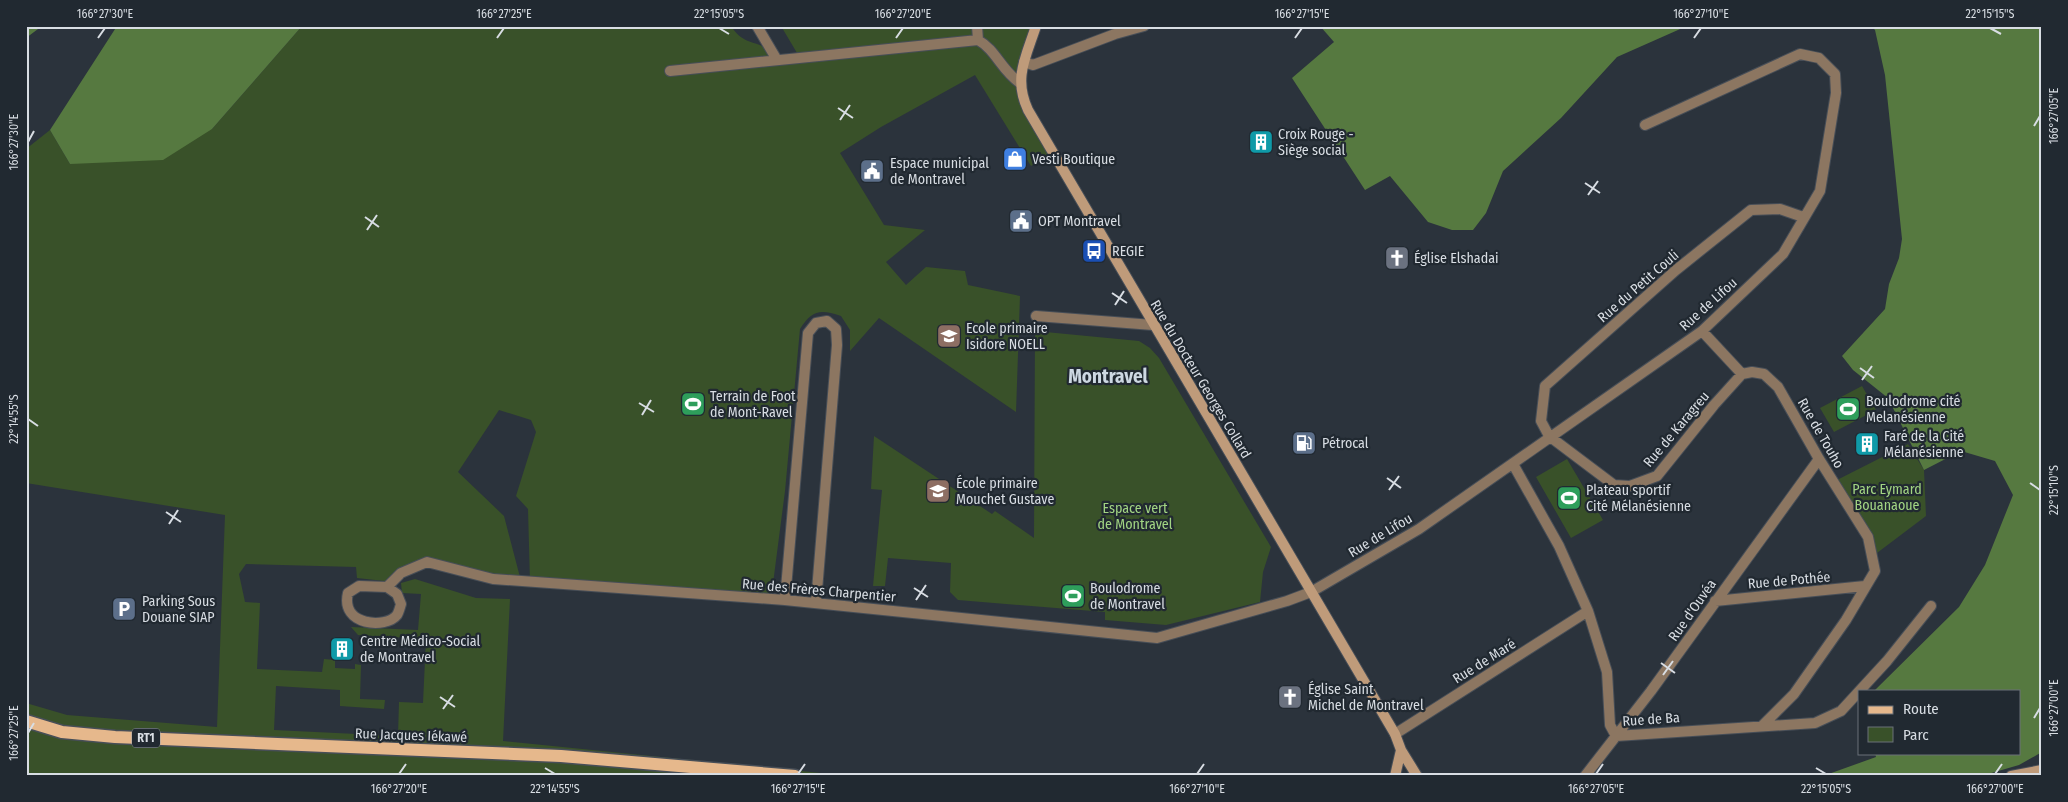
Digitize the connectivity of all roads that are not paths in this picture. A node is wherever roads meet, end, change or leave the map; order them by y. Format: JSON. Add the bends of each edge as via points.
{"nodes":[{"id":1,"x":757,"y":26,"type":"edge"},
{"id":2,"x":977,"y":26,"type":"edge"},
{"id":3,"x":1036,"y":26,"type":"edge"},
{"id":4,"x":1144,"y":26,"type":"edge"},
{"id":5,"x":978,"y":40,"type":"junction"},
{"id":6,"x":777,"y":60,"type":"junction"},
{"id":7,"x":1024,"y":62,"type":"junction"},
{"id":8,"x":670,"y":71,"type":"dead end"},
{"id":9,"x":1020,"y":84,"type":"junction"},
{"id":10,"x":1645,"y":125,"type":"dead end"},
{"id":11,"x":1803,"y":217,"type":"junction"},
{"id":12,"x":1036,"y":316,"type":"dead end"},
{"id":13,"x":1153,"y":325,"type":"junction"},
{"id":14,"x":1702,"y":331,"type":"junction"},
{"id":15,"x":1742,"y":374,"type":"junction"},
{"id":16,"x":1549,"y":436,"type":"junction"},
{"id":17,"x":1819,"y":459,"type":"junction"},
{"id":18,"x":1514,"y":464,"type":"junction"},
{"id":19,"x":1865,"y":586,"type":"junction"},
{"id":20,"x":387,"y":587,"type":"junction"},
{"id":21,"x":1312,"y":592,"type":"junction"},
{"id":22,"x":785,"y":600,"type":"junction"},
{"id":23,"x":1715,"y":601,"type":"junction"},
{"id":24,"x":816,"y":603,"type":"junction"},
{"id":25,"x":1932,"y":606,"type":"dead end"},
{"id":26,"x":1588,"y":611,"type":"junction"},
{"id":27,"x":1860,"y":690,"type":"edge"},
{"id":28,"x":1858,"y":693,"type":"edge"},
{"id":29,"x":26,"y":721,"type":"edge"},
{"id":30,"x":1762,"y":726,"type":"junction"},
{"id":31,"x":1395,"y":734,"type":"junction"},
{"id":32,"x":1616,"y":736,"type":"junction"},
{"id":33,"x":1401,"y":750,"type":"junction"},
{"id":34,"x":2042,"y":770,"type":"edge"},
{"id":35,"x":795,"y":776,"type":"edge"},
{"id":36,"x":1395,"y":776,"type":"edge"},
{"id":37,"x":1417,"y":776,"type":"edge"},
{"id":38,"x":1585,"y":776,"type":"edge"},
{"id":39,"x":2011,"y":776,"type":"edge"}],
"edges":[{"from":1,"to":6,"type":"street"},
{"from":2,"to":5,"type":"street"},
{"from":3,"to":7,"type":"street"},
{"from":4,"to":7,"type":"street","via":[[1033,65]]},
{"from":5,"to":6,"type":"street"},
{"from":5,"to":9,"type":"street","via":[[991,50],[1005,72]]},
{"from":6,"to":8,"type":"street"},
{"from":7,"to":9,"type":"street"},
{"from":9,"to":13,"type":"street","name":"Rue du Docteur Georges Collard","via":[[1023,100],[1052,153]]},
{"from":10,"to":11,"type":"street","name":"Rue de Lifou","via":[[1800,54],[1820,58],[1835,74],[1836,93],[1820,191]]},
{"from":11,"to":14,"type":"street","name":"Rue de Lifou","via":[[1783,254]]},
{"from":11,"to":16,"type":"street","name":"Rue du Petit Couli","via":[[1780,208],[1751,210],[1676,270],[1546,386],[1541,421]]},
{"from":12,"to":13,"type":"street"},
{"from":13,"to":21,"type":"street","name":"Rue du Docteur Georges Collard"},
{"from":14,"to":15,"type":"street"},
{"from":14,"to":16,"type":"street","name":"Rue de Lifou"},
{"from":15,"to":16,"type":"street","name":"Rue de Karagreu","via":[[1657,476],[1630,486],[1614,485]]},
{"from":15,"to":17,"type":"street","name":"Rue de Touho","via":[[1764,374],[1778,387]]},
{"from":16,"to":18,"type":"street","name":"Rue de Lifou"},
{"from":17,"to":19,"type":"street","name":"Rue de Touho","via":[[1868,537],[1875,571]]},
{"from":17,"to":23,"type":"street","name":"Rue d'Ouvéa"},
{"from":18,"to":21,"type":"street","name":"Rue de Lifou","via":[[1418,529]]},
{"from":18,"to":26,"type":"street","name":"Rue de Ba","via":[[1560,546]]},
{"from":19,"to":23,"type":"street","name":"Rue de Pothée"},
{"from":19,"to":30,"type":"street","name":"Rue de Touho","via":[[1846,620],[1794,694]]},
{"from":20,"to":20,"type":"street","via":[[359,586],[348,593],[346,602],[350,614],[358,621],[386,622],[396,616],[401,604],[397,594]]},
{"from":20,"to":22,"type":"street","name":"Rue des Frères Charpentier","via":[[401,573],[427,562],[493,579]]},
{"from":21,"to":24,"type":"street","name":"Rue des Frères Charpentier","via":[[1157,638]]},
{"from":21,"to":31,"type":"street","name":"Rue du Docteur Georges Collard"},
{"from":22,"to":24,"type":"street","name":"Rue des Frères Charpentier"},
{"from":22,"to":24,"type":"street","via":[[808,332],[816,323],[827,321],[836,329],[837,345]]},
{"from":23,"to":32,"type":"street","name":"Rue d'Ouvéa"},
{"from":25,"to":27,"type":"street","name":"Rue de Ba"},
{"from":26,"to":31,"type":"street","name":"Rue de Maré"},
{"from":26,"to":32,"type":"street","name":"Rue de Ba","via":[[1607,672],[1610,725]]},
{"from":28,"to":30,"type":"street","name":"Rue de Ba","via":[[1841,711],[1815,723]]},
{"from":29,"to":35,"type":"main road","name":"Rue Jacques Iékawé","number":"RT1","via":[[62,732],[115,737],[561,756]]},
{"from":30,"to":32,"type":"street","name":"Rue de Ba"},
{"from":31,"to":33,"type":"street","name":"Rue du Docteur Georges Collard"},
{"from":32,"to":38,"type":"street","name":"Rue d'Ouvéa"},
{"from":33,"to":36,"type":"street"},
{"from":33,"to":37,"type":"street","name":"Rue du Docteur Georges Collard"},
{"from":34,"to":39,"type":"street"}]}
